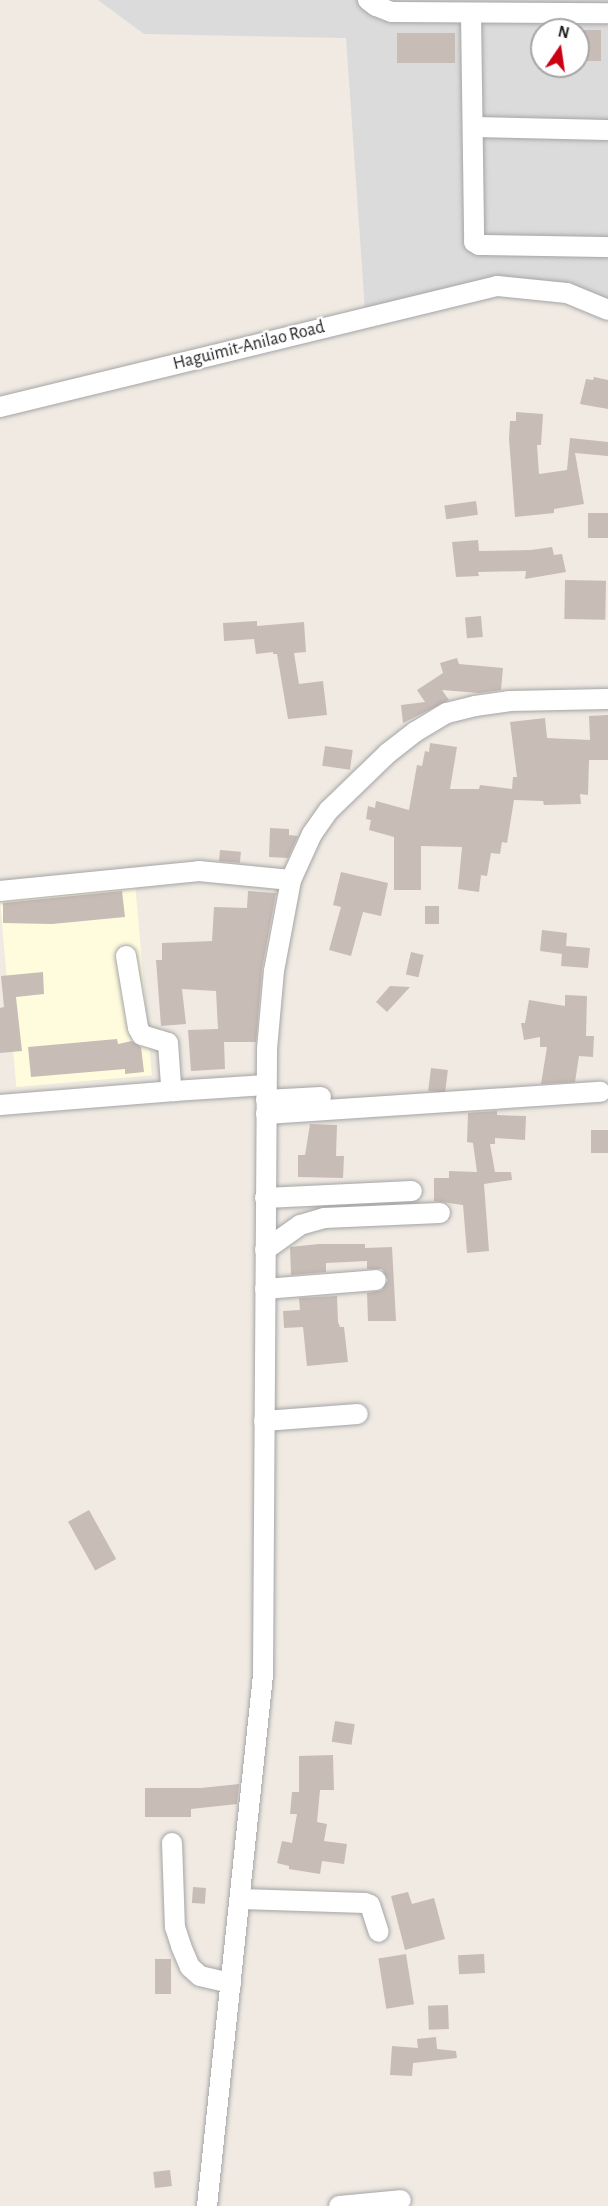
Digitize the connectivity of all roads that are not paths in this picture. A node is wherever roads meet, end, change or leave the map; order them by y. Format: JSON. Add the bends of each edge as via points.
{"nodes":[{"id":1,"x":368,"y":0,"type":"edge"},
{"id":2,"x":608,"y":13,"type":"edge"},
{"id":3,"x":471,"y":14,"type":"junction"},
{"id":4,"x":474,"y":128,"type":"junction"},
{"id":5,"x":608,"y":130,"type":"edge"},
{"id":6,"x":608,"y":247,"type":"edge"},
{"id":7,"x":608,"y":310,"type":"edge"},
{"id":8,"x":0,"y":407,"type":"edge"},
{"id":9,"x":608,"y":699,"type":"edge"},
{"id":10,"x":291,"y":880,"type":"junction"},
{"id":11,"x":0,"y":891,"type":"edge"},
{"id":12,"x":126,"y":956,"type":"dead end"},
{"id":13,"x":174,"y":1091,"type":"junction"},
{"id":14,"x":600,"y":1092,"type":"dead end"},
{"id":15,"x":321,"y":1097,"type":"dead end"},
{"id":16,"x":266,"y":1100,"type":"junction"},
{"id":17,"x":0,"y":1105,"type":"edge"},
{"id":18,"x":412,"y":1191,"type":"dead end"},
{"id":19,"x":265,"y":1198,"type":"junction"},
{"id":20,"x":441,"y":1213,"type":"dead end"},
{"id":21,"x":265,"y":1250,"type":"junction"},
{"id":22,"x":376,"y":1280,"type":"dead end"},
{"id":23,"x":265,"y":1289,"type":"junction"},
{"id":24,"x":358,"y":1414,"type":"dead end"},
{"id":25,"x":264,"y":1421,"type":"junction"},
{"id":26,"x":172,"y":1843,"type":"dead end"},
{"id":27,"x":241,"y":1899,"type":"junction"},
{"id":28,"x":379,"y":1932,"type":"dead end"},
{"id":29,"x":231,"y":1983,"type":"junction"},
{"id":30,"x":401,"y":2200,"type":"dead end"},
{"id":31,"x":207,"y":2206,"type":"edge"},
{"id":32,"x":339,"y":2206,"type":"edge"}],
"edges":[{"from":1,"to":3,"type":"street","via":[[392,12]]},
{"from":2,"to":3,"type":"street"},
{"from":3,"to":4,"type":"street"},
{"from":4,"to":5,"type":"street"},
{"from":4,"to":6,"type":"street","via":[[474,242]]},
{"from":7,"to":8,"type":"street","name":"Haguimit-Anilao Road","via":[[567,293],[497,286]]},
{"from":9,"to":10,"type":"street","via":[[509,701],[447,713],[388,753],[329,810],[312,834]]},
{"from":10,"to":11,"type":"street","via":[[200,870]]},
{"from":10,"to":16,"type":"street","via":[[270,1000]]},
{"from":12,"to":13,"type":"street","via":[[138,1028],[142,1035],[168,1043]]},
{"from":13,"to":16,"type":"street"},
{"from":13,"to":17,"type":"street"},
{"from":14,"to":16,"type":"street"},
{"from":15,"to":16,"type":"street"},
{"from":16,"to":19,"type":"street"},
{"from":18,"to":19,"type":"street"},
{"from":19,"to":21,"type":"street"},
{"from":20,"to":21,"type":"street","via":[[324,1218],[300,1225]]},
{"from":21,"to":23,"type":"street"},
{"from":22,"to":23,"type":"street"},
{"from":23,"to":25,"type":"street"},
{"from":24,"to":25,"type":"street"},
{"from":25,"to":27,"type":"street","via":[[263,1675]]},
{"from":26,"to":29,"type":"street","via":[[176,1927],[181,1946],[190,1967],[200,1976]]},
{"from":27,"to":28,"type":"street","via":[[365,1903],[370,1905]]},
{"from":27,"to":29,"type":"street"},
{"from":29,"to":31,"type":"street"},
{"from":30,"to":32,"type":"street"}]}
